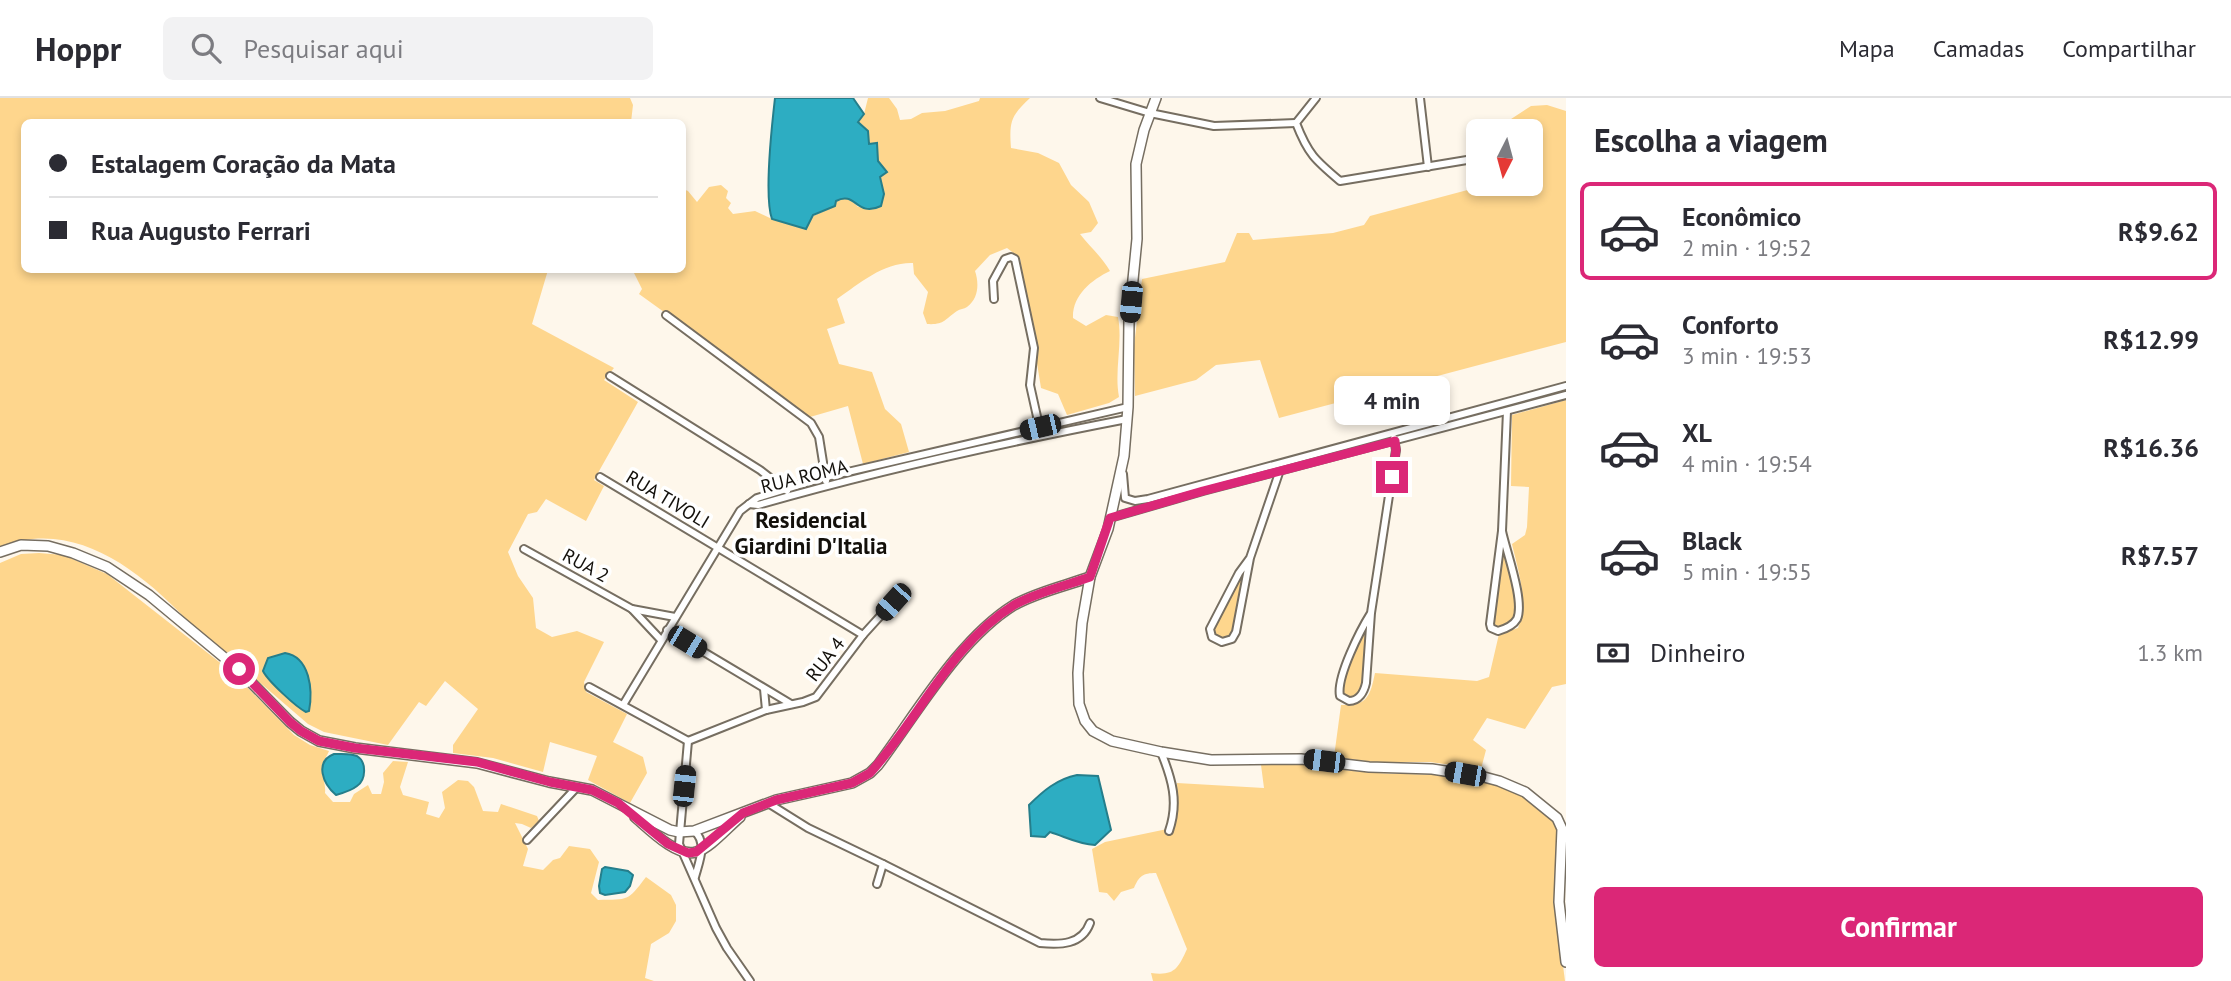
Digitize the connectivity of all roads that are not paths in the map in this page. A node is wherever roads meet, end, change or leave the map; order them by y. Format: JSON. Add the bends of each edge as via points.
{"nodes":[{"id":1,"x":1100,"y":98,"type":"edge"},
{"id":2,"x":1156,"y":98,"type":"edge"},
{"id":3,"x":1316,"y":98,"type":"edge"},
{"id":4,"x":1420,"y":98,"type":"edge"},
{"id":5,"x":1150,"y":113,"type":"junction"},
{"id":6,"x":1296,"y":124,"type":"junction"},
{"id":7,"x":1466,"y":160,"type":"edge"},
{"id":8,"x":1429,"y":167,"type":"junction"},
{"id":9,"x":995,"y":299,"type":"dead end"},
{"id":10,"x":666,"y":315,"type":"dead end"},
{"id":11,"x":610,"y":376,"type":"dead end"},
{"id":12,"x":1566,"y":386,"type":"edge"},
{"id":13,"x":1566,"y":395,"type":"edge"},
{"id":14,"x":1128,"y":407,"type":"junction"},
{"id":15,"x":1507,"y":411,"type":"junction"},
{"id":16,"x":1127,"y":419,"type":"junction"},
{"id":17,"x":1040,"y":427,"type":"junction"},
{"id":18,"x":1393,"y":433,"type":"junction"},
{"id":19,"x":1042,"y":435,"type":"junction"},
{"id":20,"x":1395,"y":441,"type":"junction"},
{"id":21,"x":973,"y":442,"type":"junction"},
{"id":22,"x":975,"y":451,"type":"junction"},
{"id":23,"x":1280,"y":463,"type":"junction"},
{"id":24,"x":1123,"y":464,"type":"junction"},
{"id":25,"x":1279,"y":471,"type":"junction"},
{"id":26,"x":600,"y":477,"type":"dead end"},
{"id":27,"x":826,"y":477,"type":"junction"},
{"id":28,"x":827,"y":486,"type":"junction"},
{"id":29,"x":788,"y":492,"type":"junction"},
{"id":30,"x":1110,"y":518,"type":"junction"},
{"id":31,"x":1502,"y":531,"type":"junction"},
{"id":32,"x":718,"y":548,"type":"junction"},
{"id":33,"x":524,"y":549,"type":"dead end"},
{"id":34,"x":0,"y":552,"type":"edge"},
{"id":35,"x":1250,"y":558,"type":"junction"},
{"id":36,"x":1090,"y":577,"type":"junction"},
{"id":37,"x":893,"y":602,"type":"dead end"},
{"id":38,"x":632,"y":609,"type":"junction"},
{"id":39,"x":1371,"y":612,"type":"junction"},
{"id":40,"x":675,"y":617,"type":"junction"},
{"id":41,"x":667,"y":630,"type":"junction"},
{"id":42,"x":863,"y":635,"type":"junction"},
{"id":43,"x":661,"y":640,"type":"junction"},
{"id":44,"x":589,"y":687,"type":"dead end"},
{"id":45,"x":764,"y":689,"type":"junction"},
{"id":46,"x":791,"y":704,"type":"junction"},
{"id":47,"x":623,"y":705,"type":"junction"},
{"id":48,"x":766,"y":710,"type":"junction"},
{"id":49,"x":688,"y":740,"type":"junction"},
{"id":50,"x":1161,"y":752,"type":"junction"},
{"id":51,"x":578,"y":787,"type":"junction"},
{"id":52,"x":618,"y":803,"type":"junction"},
{"id":53,"x":767,"y":803,"type":"junction"},
{"id":54,"x":743,"y":813,"type":"junction"},
{"id":55,"x":694,"y":831,"type":"junction"},
{"id":56,"x":1169,"y":831,"type":"dead end"},
{"id":57,"x":679,"y":832,"type":"junction"},
{"id":58,"x":527,"y":840,"type":"dead end"},
{"id":59,"x":702,"y":849,"type":"junction"},
{"id":60,"x":681,"y":851,"type":"junction"},
{"id":61,"x":883,"y":864,"type":"junction"},
{"id":62,"x":695,"y":877,"type":"junction"},
{"id":63,"x":877,"y":884,"type":"dead end"},
{"id":64,"x":1090,"y":923,"type":"dead end"},
{"id":65,"x":1566,"y":962,"type":"edge"},
{"id":66,"x":750,"y":981,"type":"edge"}],
"edges":[{"from":1,"to":5,"type":"street"},
{"from":2,"to":5,"type":"street"},
{"from":3,"to":6,"type":"street"},
{"from":4,"to":8,"type":"street"},
{"from":5,"to":6,"type":"street","via":[[1214,126]]},
{"from":5,"to":14,"type":"street","via":[[1136,164]]},
{"from":6,"to":8,"type":"street","via":[[1306,148],[1340,180]]},
{"from":7,"to":8,"type":"street"},
{"from":9,"to":17,"type":"street","via":[[994,277],[1011,257],[1034,348],[1030,384]]},
{"from":10,"to":27,"type":"street","via":[[811,423],[819,437]]},
{"from":11,"to":29,"type":"street"},
{"from":12,"to":18,"type":"street"},
{"from":13,"to":15,"type":"street"},
{"from":14,"to":16,"type":"street"},
{"from":14,"to":17,"type":"street","name":"RUA ROMA"},
{"from":15,"to":20,"type":"street"},
{"from":15,"to":31,"type":"street"},
{"from":16,"to":19,"type":"street","name":"RUA ROMA"},
{"from":16,"to":24,"type":"street"},
{"from":17,"to":19,"type":"street"},
{"from":17,"to":21,"type":"street","name":"RUA ROMA"},
{"from":18,"to":20,"type":"street"},
{"from":18,"to":23,"type":"street"},
{"from":19,"to":22,"type":"street","name":"RUA ROMA"},
{"from":20,"to":25,"type":"street"},
{"from":20,"to":39,"type":"street"},
{"from":21,"to":22,"type":"street"},
{"from":21,"to":27,"type":"street","name":"RUA ROMA"},
{"from":22,"to":28,"type":"street","name":"RUA ROMA"},
{"from":23,"to":24,"type":"street","via":[[1135,502],[1125,498]]},
{"from":23,"to":25,"type":"street"},
{"from":24,"to":30,"type":"street"},
{"from":25,"to":30,"type":"street"},
{"from":25,"to":35,"type":"street"},
{"from":26,"to":32,"type":"street","name":"RUA TIVOLI"},
{"from":27,"to":28,"type":"street"},
{"from":27,"to":29,"type":"street","name":"RUA ROMA"},
{"from":28,"to":29,"type":"street","name":"RUA ROMA"},
{"from":29,"to":32,"type":"street","name":"RUA ROMA","via":[[757,498],[740,511]]},
{"from":30,"to":36,"type":"street"},
{"from":31,"to":31,"type":"street","via":[[1490,624],[1498,631],[1511,626],[1518,615]]},
{"from":32,"to":40,"type":"street"},
{"from":32,"to":42,"type":"street","name":"RUA TIVOLI"},
{"from":33,"to":38,"type":"street","name":"RUA 2"},
{"from":34,"to":51,"type":"street","via":[[21,545],[48,546],[107,567],[149,595],[239,669],[290,722],[319,741],[477,762]]},
{"from":35,"to":35,"type":"street","via":[[1210,629],[1212,637],[1222,642],[1236,632]]},
{"from":36,"to":50,"type":"street","via":[[1078,673],[1081,712],[1102,737]]},
{"from":36,"to":53,"type":"street","via":[[1028,598],[985,628],[954,660],[878,765],[862,779]]},
{"from":37,"to":42,"type":"street","name":"RUA 4"},
{"from":38,"to":40,"type":"street","name":"RUA 2"},
{"from":38,"to":43,"type":"street","name":"RUA 2"},
{"from":39,"to":39,"type":"street","via":[[1340,684],[1340,696],[1349,701],[1365,690]]},
{"from":40,"to":41,"type":"street"},
{"from":41,"to":43,"type":"street"},
{"from":41,"to":45,"type":"street"},
{"from":42,"to":46,"type":"street","name":"RUA 4","via":[[816,696]]},
{"from":43,"to":47,"type":"street"},
{"from":44,"to":47,"type":"street"},
{"from":45,"to":46,"type":"street"},
{"from":45,"to":48,"type":"street"},
{"from":46,"to":48,"type":"street","name":"RUA 4"},
{"from":47,"to":49,"type":"street"},
{"from":48,"to":49,"type":"street","name":"RUA 4"},
{"from":49,"to":57,"type":"street"},
{"from":50,"to":56,"type":"street","via":[[1175,794]]},
{"from":50,"to":65,"type":"street","via":[[1211,760],[1282,758],[1432,769],[1484,777],[1525,792],[1557,818],[1562,829],[1559,902]]},
{"from":51,"to":52,"type":"street"},
{"from":51,"to":58,"type":"street"},
{"from":52,"to":57,"type":"street"},
{"from":52,"to":60,"type":"street"},
{"from":53,"to":54,"type":"street"},
{"from":53,"to":61,"type":"street"},
{"from":54,"to":55,"type":"street"},
{"from":54,"to":59,"type":"street"},
{"from":55,"to":57,"type":"street"},
{"from":55,"to":59,"type":"street"},
{"from":57,"to":60,"type":"street"},
{"from":59,"to":60,"type":"street"},
{"from":59,"to":62,"type":"street"},
{"from":60,"to":62,"type":"street"},
{"from":61,"to":63,"type":"street"},
{"from":61,"to":64,"type":"street","via":[[1040,943],[1075,940],[1084,936]]},
{"from":62,"to":66,"type":"street","via":[[721,938]]}]}
